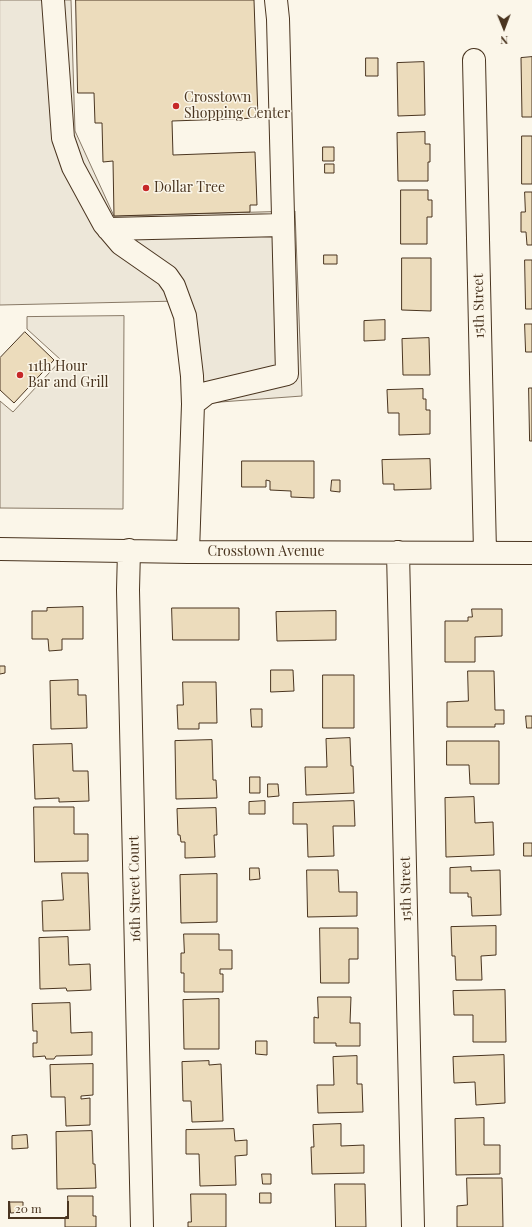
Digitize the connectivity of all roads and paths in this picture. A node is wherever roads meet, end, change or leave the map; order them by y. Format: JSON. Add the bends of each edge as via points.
{"nodes":[{"id":1,"x":53,"y":0,"type":"edge"},
{"id":2,"x":276,"y":0,"type":"edge"},
{"id":3,"x":474,"y":60,"type":"dead end"},
{"id":4,"x":283,"y":224,"type":"junction"},
{"id":5,"x":108,"y":229,"type":"junction"},
{"id":6,"x":193,"y":404,"type":"junction"},
{"id":7,"x":0,"y":549,"type":"edge"},
{"id":8,"x":129,"y":550,"type":"junction"},
{"id":9,"x":188,"y":552,"type":"junction"},
{"id":10,"x":398,"y":552,"type":"junction"},
{"id":11,"x":485,"y":552,"type":"junction"},
{"id":12,"x":532,"y":553,"type":"edge"},
{"id":13,"x":142,"y":1227,"type":"edge"},
{"id":14,"x":413,"y":1227,"type":"edge"}],
"edges":[{"from":1,"to":5,"type":"street","via":[[62,138],[73,167]]},
{"from":2,"to":4,"type":"street"},
{"from":3,"to":11,"type":"street","name":"15th Street"},
{"from":4,"to":5,"type":"street"},
{"from":4,"to":6,"type":"street","via":[[287,374],[207,393]]},
{"from":5,"to":6,"type":"street","via":[[121,244],[167,276],[174,286],[185,316]]},
{"from":6,"to":9,"type":"street"},
{"from":7,"to":8,"type":"street","name":"Crosstown Avenue"},
{"from":8,"to":9,"type":"street","name":"Crosstown Avenue"},
{"from":8,"to":13,"type":"street","name":"16th Street Court"},
{"from":9,"to":10,"type":"street","name":"Crosstown Avenue"},
{"from":10,"to":11,"type":"street","name":"Crosstown Avenue"},
{"from":10,"to":14,"type":"street","name":"15th Street"},
{"from":11,"to":12,"type":"street","name":"Crosstown Avenue"}]}
